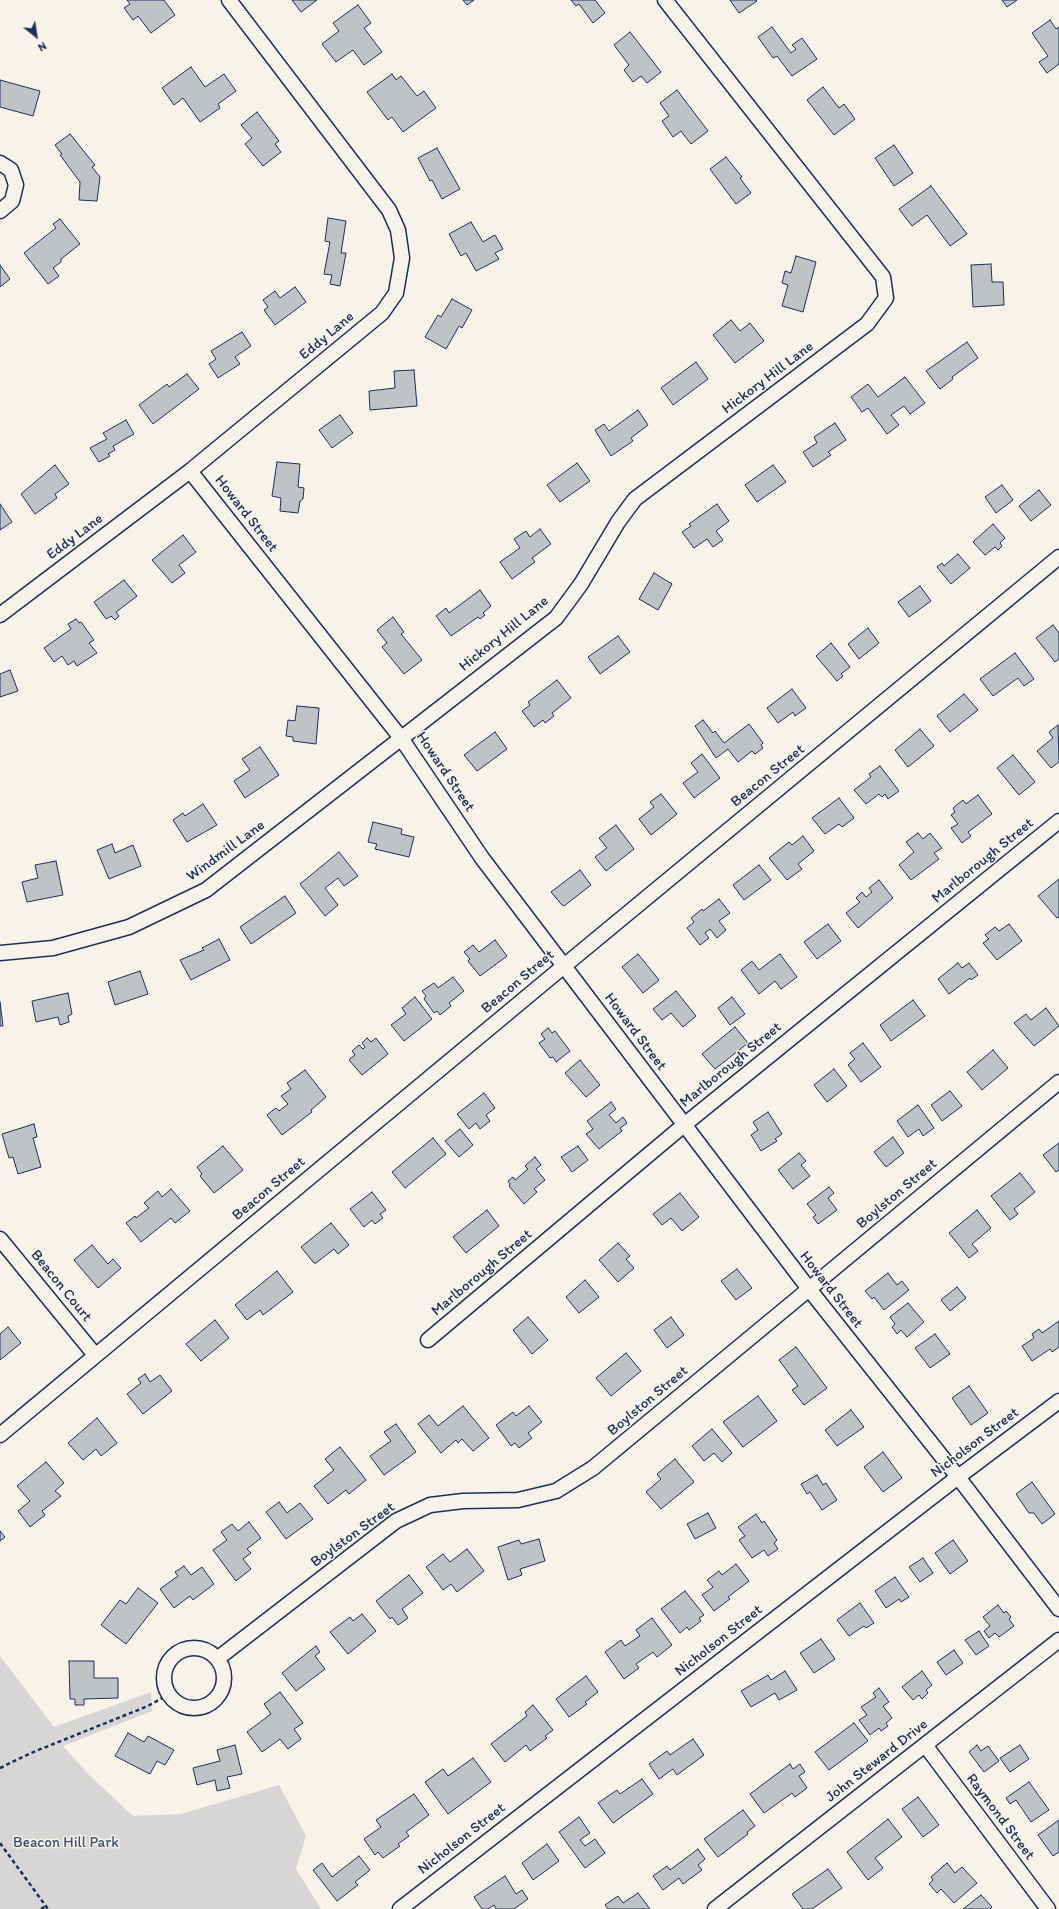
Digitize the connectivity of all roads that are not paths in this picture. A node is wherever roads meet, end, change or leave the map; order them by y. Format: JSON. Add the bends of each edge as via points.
{"nodes":[{"id":1,"x":228,"y":0,"type":"edge"},
{"id":2,"x":666,"y":0,"type":"edge"},
{"id":3,"x":0,"y":163,"type":"edge"},
{"id":4,"x":0,"y":211,"type":"edge"},
{"id":5,"x":190,"y":471,"type":"junction"},
{"id":6,"x":1059,"y":557,"type":"edge"},
{"id":7,"x":0,"y":616,"type":"edge"},
{"id":8,"x":401,"y":738,"type":"junction"},
{"id":9,"x":1059,"y":822,"type":"edge"},
{"id":10,"x":0,"y":953,"type":"edge"},
{"id":11,"x":564,"y":966,"type":"junction"},
{"id":12,"x":1059,"y":1082,"type":"edge"},
{"id":13,"x":684,"y":1125,"type":"junction"},
{"id":14,"x":0,"y":1239,"type":"edge"},
{"id":15,"x":809,"y":1289,"type":"junction"},
{"id":16,"x":428,"y":1340,"type":"dead end"},
{"id":17,"x":95,"y":1355,"type":"junction"},
{"id":18,"x":1059,"y":1401,"type":"edge"},
{"id":19,"x":0,"y":1435,"type":"edge"},
{"id":20,"x":958,"y":1477,"type":"junction"},
{"id":21,"x":1059,"y":1610,"type":"edge"},
{"id":22,"x":1059,"y":1640,"type":"edge"},
{"id":23,"x":217,"y":1659,"type":"junction"},
{"id":24,"x":925,"y":1745,"type":"junction"},
{"id":25,"x":400,"y":1909,"type":"edge"},
{"id":26,"x":715,"y":1909,"type":"edge"},
{"id":27,"x":1048,"y":1909,"type":"edge"}],
"edges":[{"from":1,"to":5,"type":"street","name":"Eddy Lane","via":[[389,210],[398,230],[402,258],[396,293],[382,313]]},
{"from":2,"to":8,"type":"street","name":"Hickory Hill Lane","via":[[883,277],[886,298],[867,324],[635,499],[618,522],[581,584],[556,618]]},
{"from":3,"to":4,"type":"street","via":[[11,170],[16,185],[12,201]]},
{"from":5,"to":7,"type":"street","name":"Eddy Lane"},
{"from":5,"to":8,"type":"street","name":"Howard Street"},
{"from":6,"to":11,"type":"street","name":"Beacon Street"},
{"from":8,"to":10,"type":"street","name":"Windmill Lane","via":[[206,890],[129,927],[53,948]]},
{"from":8,"to":11,"type":"street","name":"Howard Street","via":[[482,858]]},
{"from":9,"to":13,"type":"street","name":"Marlborough Street"},
{"from":11,"to":13,"type":"street","name":"Howard Street"},
{"from":11,"to":17,"type":"street","name":"Beacon Street"},
{"from":12,"to":15,"type":"street","name":"Boylston Street"},
{"from":13,"to":15,"type":"street","name":"Howard Street"},
{"from":13,"to":16,"type":"street","name":"Marlborough Street"},
{"from":14,"to":17,"type":"street","name":"Beacon Court"},
{"from":15,"to":20,"type":"street","name":"Howard Street"},
{"from":15,"to":23,"type":"street","name":"Boylston Street","via":[[593,1468],[556,1491],[518,1500],[430,1504],[403,1518]]},
{"from":17,"to":19,"type":"street","name":"Beacon Street"},
{"from":18,"to":20,"type":"street","name":"Nicholson Street"},
{"from":20,"to":21,"type":"street","name":"Howard Street"},
{"from":20,"to":25,"type":"street","name":"Nicholson Street"},
{"from":22,"to":24,"type":"street","name":"John Steward Drive"},
{"from":23,"to":23,"type":"street","via":[[224,1677],[218,1695],[211,1702],[193,1708],[179,1704],[169,1694],[164,1677],[170,1660],[176,1654],[193,1648],[210,1653]]},
{"from":24,"to":26,"type":"street","name":"John Steward Drive"},
{"from":24,"to":27,"type":"street","name":"Raymond Street"}]}
